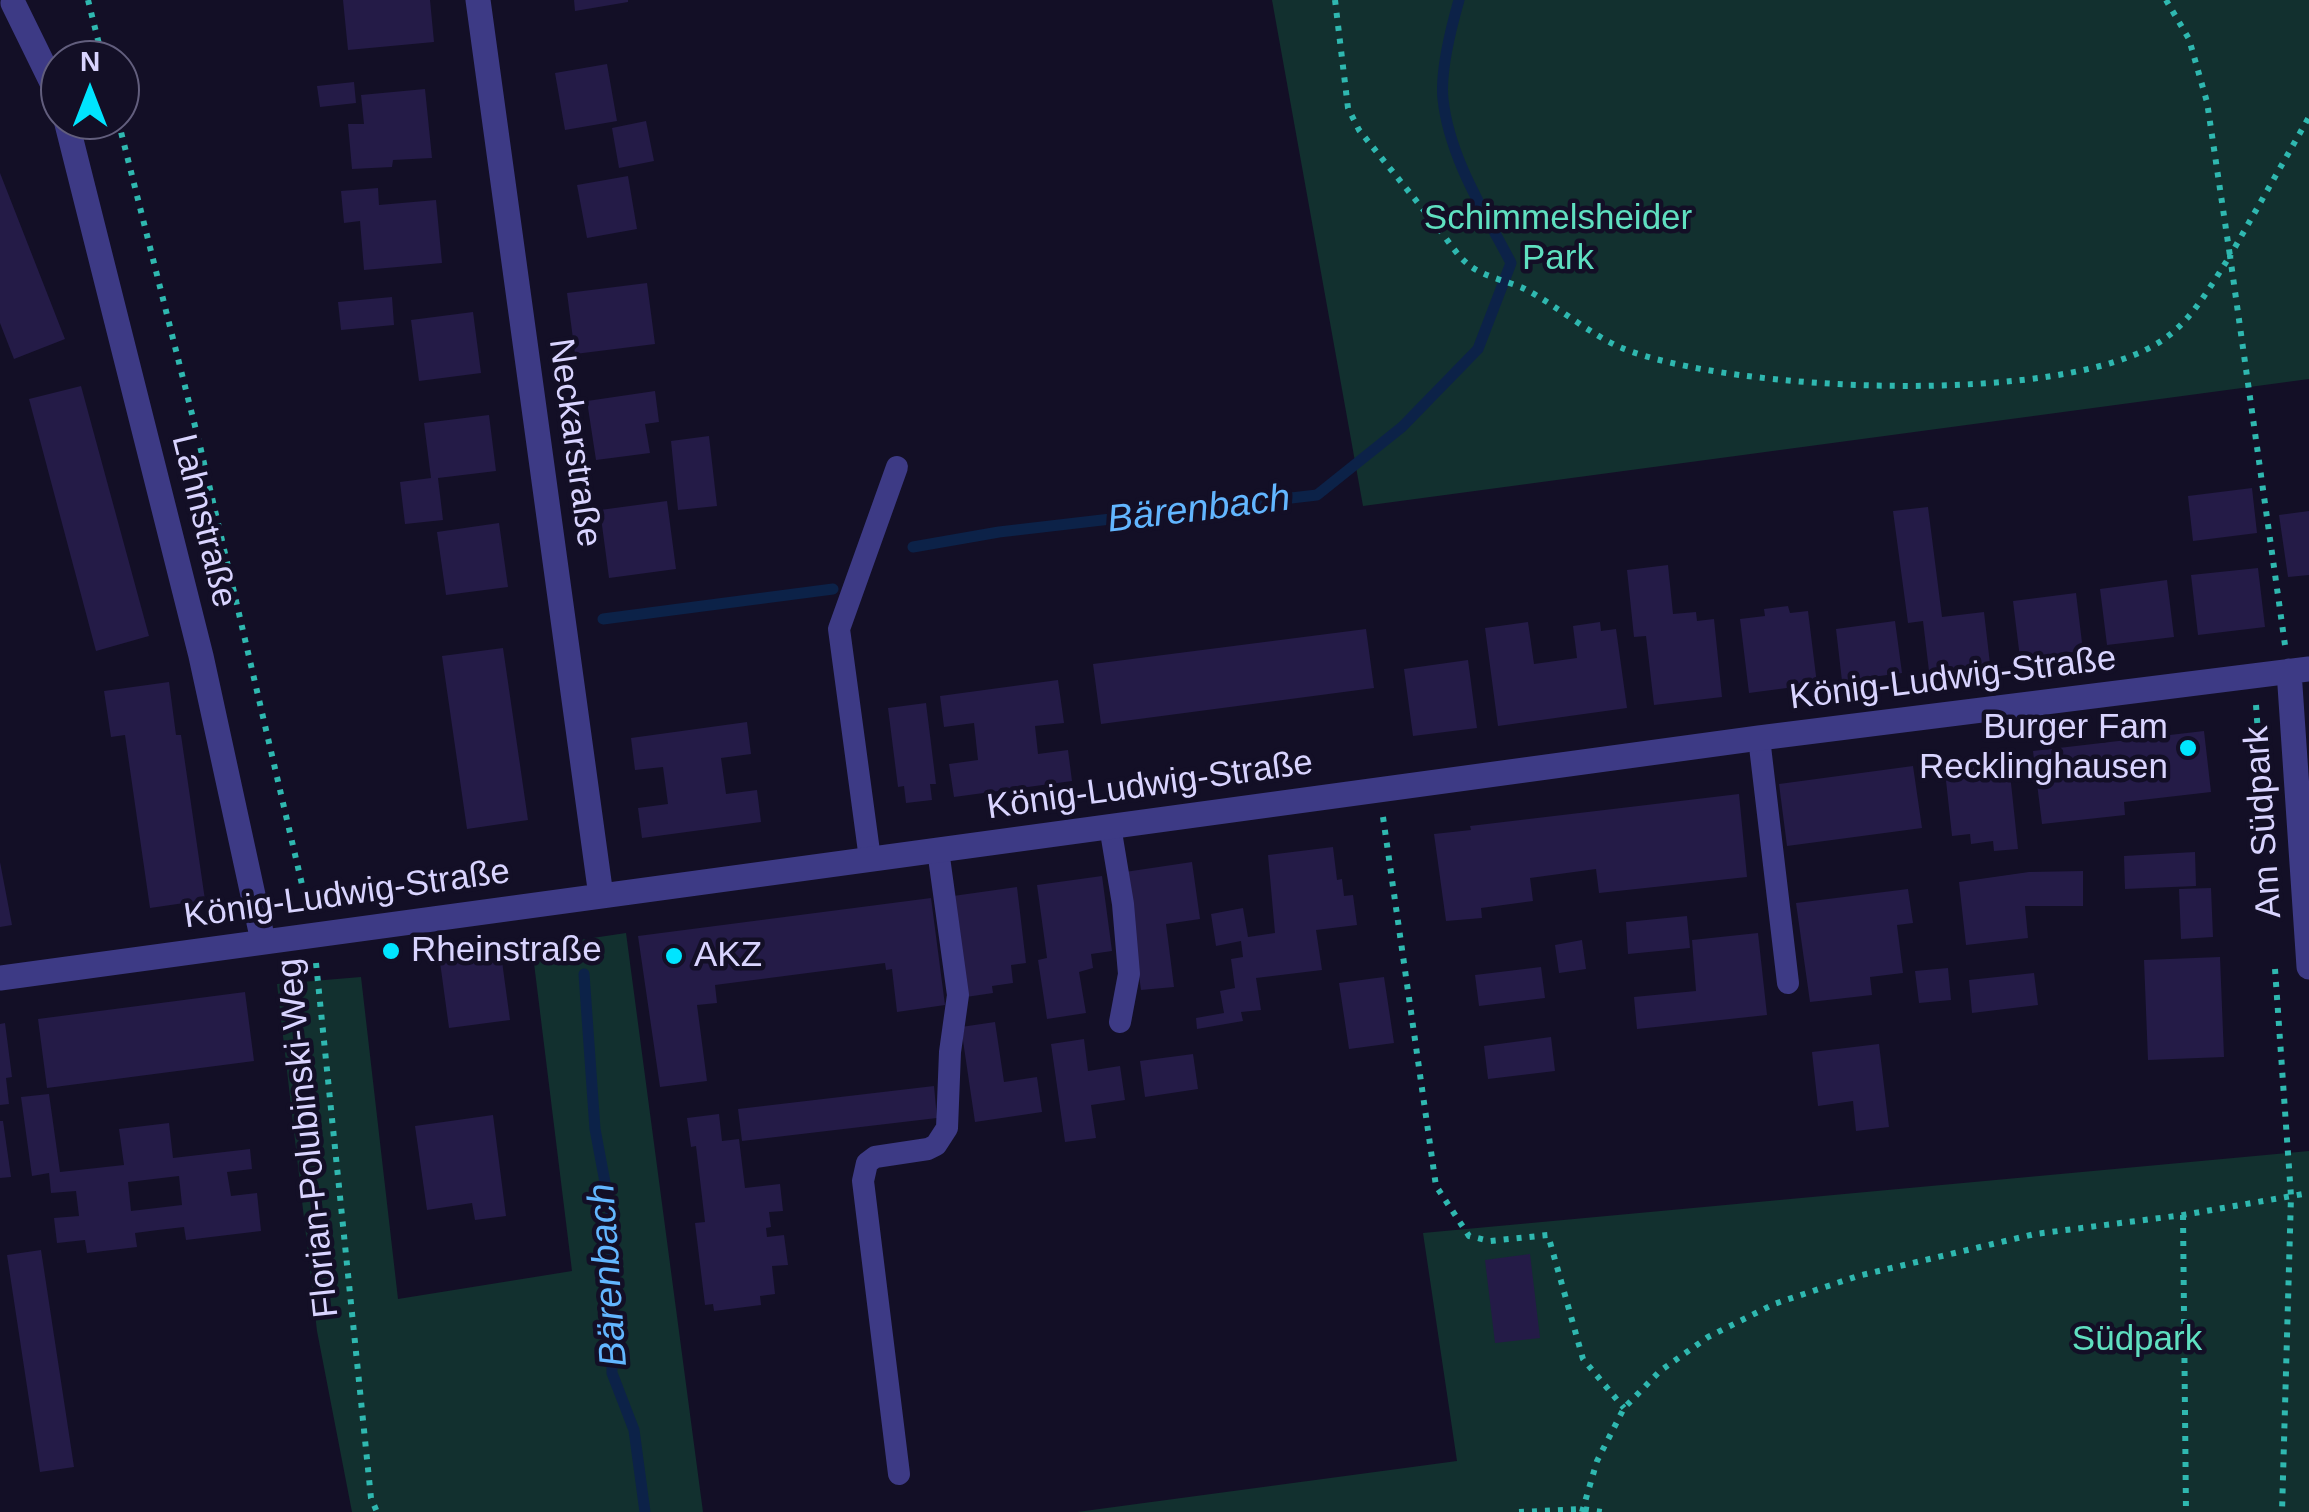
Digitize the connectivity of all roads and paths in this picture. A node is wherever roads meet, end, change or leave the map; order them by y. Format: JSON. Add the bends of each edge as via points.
{"nodes":[{"id":1,"x":88,"y":0,"type":"edge"},
{"id":2,"x":478,"y":0,"type":"edge"},
{"id":3,"x":1335,"y":0,"type":"edge"},
{"id":4,"x":2166,"y":0,"type":"edge"},
{"id":5,"x":10,"y":4,"type":"edge"},
{"id":6,"x":99,"y":40,"type":"edge"},
{"id":7,"x":40,"y":61,"type":"edge"},
{"id":8,"x":2309,"y":118,"type":"edge"},
{"id":9,"x":71,"y":140,"type":"edge"},
{"id":10,"x":123,"y":140,"type":"edge"},
{"id":11,"x":2230,"y":256,"type":"junction"},
{"id":12,"x":897,"y":467,"type":"dead end"},
{"id":13,"x":2299,"y":670,"type":"edge"},
{"id":14,"x":1759,"y":738,"type":"junction"},
{"id":15,"x":1379,"y":791,"type":"junction"},
{"id":16,"x":1110,"y":826,"type":"junction"},
{"id":17,"x":938,"y":850,"type":"junction"},
{"id":18,"x":870,"y":859,"type":"junction"},
{"id":19,"x":601,"y":896,"type":"junction"},
{"id":20,"x":313,"y":934,"type":"junction"},
{"id":21,"x":263,"y":942,"type":"junction"},
{"id":22,"x":2309,"y":967,"type":"edge"},
{"id":23,"x":0,"y":978,"type":"edge"},
{"id":24,"x":1788,"y":983,"type":"dead end"},
{"id":25,"x":1120,"y":1022,"type":"dead end"},
{"id":26,"x":2309,"y":1193,"type":"edge"},
{"id":27,"x":2292,"y":1196,"type":"junction"},
{"id":28,"x":2183,"y":1215,"type":"junction"},
{"id":29,"x":1624,"y":1408,"type":"junction"},
{"id":30,"x":900,"y":1474,"type":"dead end"},
{"id":31,"x":1582,"y":1511,"type":"edge"},
{"id":32,"x":377,"y":1512,"type":"edge"},
{"id":33,"x":1520,"y":1512,"type":"edge"},
{"id":34,"x":1602,"y":1512,"type":"edge"},
{"id":35,"x":2186,"y":1512,"type":"edge"},
{"id":36,"x":2282,"y":1512,"type":"edge"}],
"edges":[{"from":1,"to":6,"type":"path"},
{"from":2,"to":19,"type":"street","name":"Neckarstraße"},
{"from":3,"to":11,"type":"path","via":[[1348,108],[1358,130],[1470,266],[1525,289],[1618,347],[1690,366],[1849,385],[1996,385],[2122,359],[2164,339],[2199,305]]},
{"from":4,"to":11,"type":"path","via":[[2190,39],[2207,102]]},
{"from":5,"to":7,"type":"street"},
{"from":8,"to":11,"type":"path"},
{"from":9,"to":21,"type":"street","name":"Lahnstraße","via":[[201,656]]},
{"from":10,"to":20,"type":"path","name":"Florian-Polubinski-Weg"},
{"from":11,"to":13,"type":"path"},
{"from":12,"to":18,"type":"lane","via":[[838,629]]},
{"from":13,"to":14,"type":"street","name":"König-Ludwig-Straße"},
{"from":13,"to":22,"type":"street","name":"Am Südpark"},
{"from":14,"to":15,"type":"street","name":"König-Ludwig-Straße"},
{"from":14,"to":24,"type":"lane"},
{"from":15,"to":16,"type":"street","name":"König-Ludwig-Straße"},
{"from":15,"to":29,"type":"path","via":[[1436,1186],[1470,1236],[1490,1241],[1548,1235],[1583,1359]]},
{"from":16,"to":17,"type":"street","name":"König-Ludwig-Straße"},
{"from":16,"to":25,"type":"lane","via":[[1130,974]]},
{"from":17,"to":18,"type":"street","name":"König-Ludwig-Straße"},
{"from":17,"to":30,"type":"lane","via":[[958,995],[947,1128],[928,1150],[875,1157],[863,1182]]},
{"from":18,"to":19,"type":"street","name":"König-Ludwig-Straße"},
{"from":19,"to":20,"type":"street","name":"König-Ludwig-Straße"},
{"from":20,"to":21,"type":"street","name":"König-Ludwig-Straße"},
{"from":20,"to":32,"type":"path","name":"Florian-Polubinski-Weg"},
{"from":21,"to":23,"type":"street","name":"König-Ludwig-Straße"},
{"from":26,"to":27,"type":"path"},
{"from":27,"to":28,"type":"path"},
{"from":27,"to":36,"type":"path"},
{"from":28,"to":29,"type":"path","via":[[2035,1234],[1858,1276],[1774,1304],[1660,1371]]},
{"from":28,"to":35,"type":"path"},
{"from":29,"to":31,"type":"path"},
{"from":31,"to":33,"type":"path"},
{"from":31,"to":34,"type":"path"}]}
